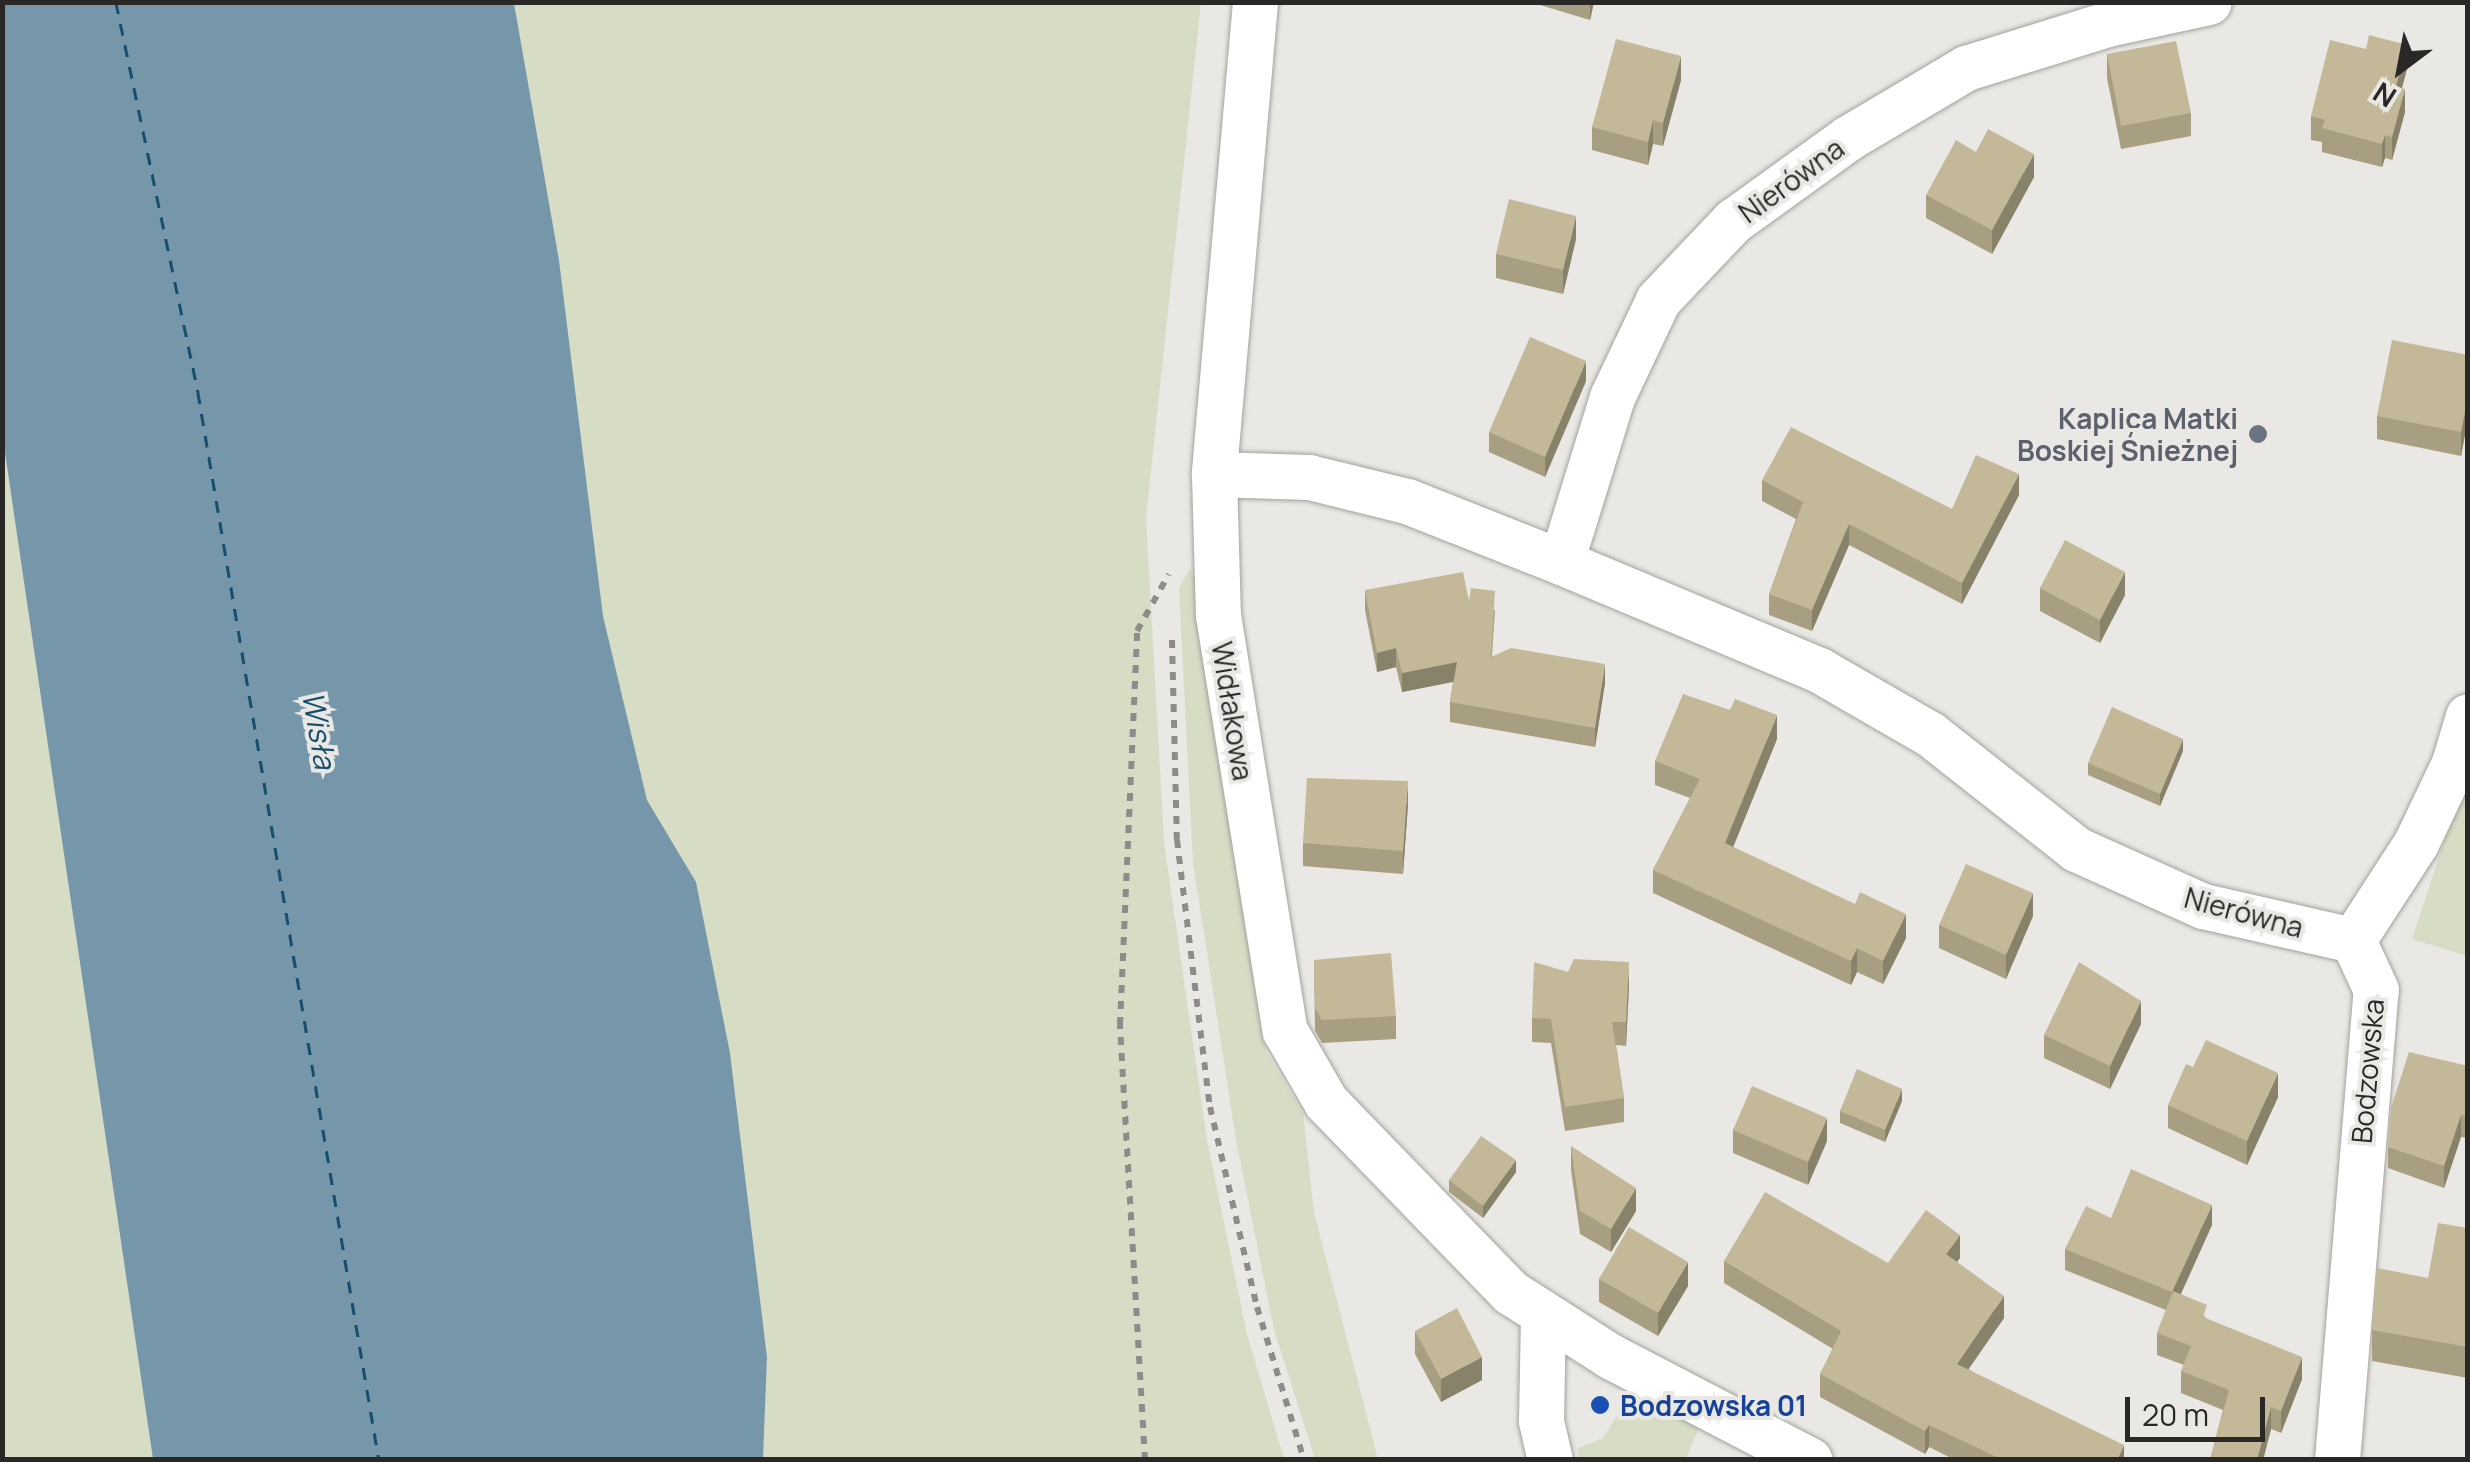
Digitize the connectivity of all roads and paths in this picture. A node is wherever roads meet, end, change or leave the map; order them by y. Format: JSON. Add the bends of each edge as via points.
{"nodes":[{"id":1,"x":1255,"y":2,"type":"edge"},
{"id":2,"x":2209,"y":2,"type":"edge"},
{"id":3,"x":1214,"y":474,"type":"junction"},
{"id":4,"x":1170,"y":555,"type":"dead end"},
{"id":5,"x":1561,"y":562,"type":"junction"},
{"id":6,"x":1170,"y":573,"type":"junction"},
{"id":7,"x":1170,"y":592,"type":"dead end"},
{"id":8,"x":1171,"y":630,"type":"dead end"},
{"id":9,"x":2468,"y":716,"type":"edge"},
{"id":10,"x":2353,"y":940,"type":"junction"},
{"id":11,"x":1544,"y":1316,"type":"junction"},
{"id":12,"x":1145,"y":1460,"type":"edge"},
{"id":13,"x":1304,"y":1460,"type":"edge"},
{"id":14,"x":1550,"y":1460,"type":"edge"},
{"id":15,"x":1810,"y":1460,"type":"edge"},
{"id":16,"x":2337,"y":1460,"type":"edge"}],
"edges":[{"from":1,"to":3,"type":"street","name":"Widłakowa"},
{"from":2,"to":5,"type":"street","name":"Nierówna","via":[[2108,24],[1966,68],[1848,138],[1734,221],[1658,300],[1612,397]]},
{"from":3,"to":5,"type":"street","name":"Nierówna","via":[[1309,477],[1407,501]]},
{"from":3,"to":11,"type":"street","name":"Widłakowa","via":[[1218,615],[1285,1031],[1326,1102],[1481,1266]]},
{"from":4,"to":6,"type":"path"},
{"from":5,"to":10,"type":"street","name":"Nierówna","via":[[1819,670],[1930,734],[2076,850],[2203,906]]},
{"from":6,"to":7,"type":"path"},
{"from":6,"to":12,"type":"path","via":[[1138,631],[1120,1025]]},
{"from":8,"to":13,"type":"path","via":[[1177,840],[1210,1107],[1257,1307]]},
{"from":9,"to":10,"type":"street","via":[[2454,764],[2416,844]]},
{"from":10,"to":16,"type":"street","name":"Bodzowska","via":[[2376,990]]},
{"from":11,"to":14,"type":"street","via":[[1541,1421]]},
{"from":11,"to":15,"type":"street","name":"Widłakowa"}]}
